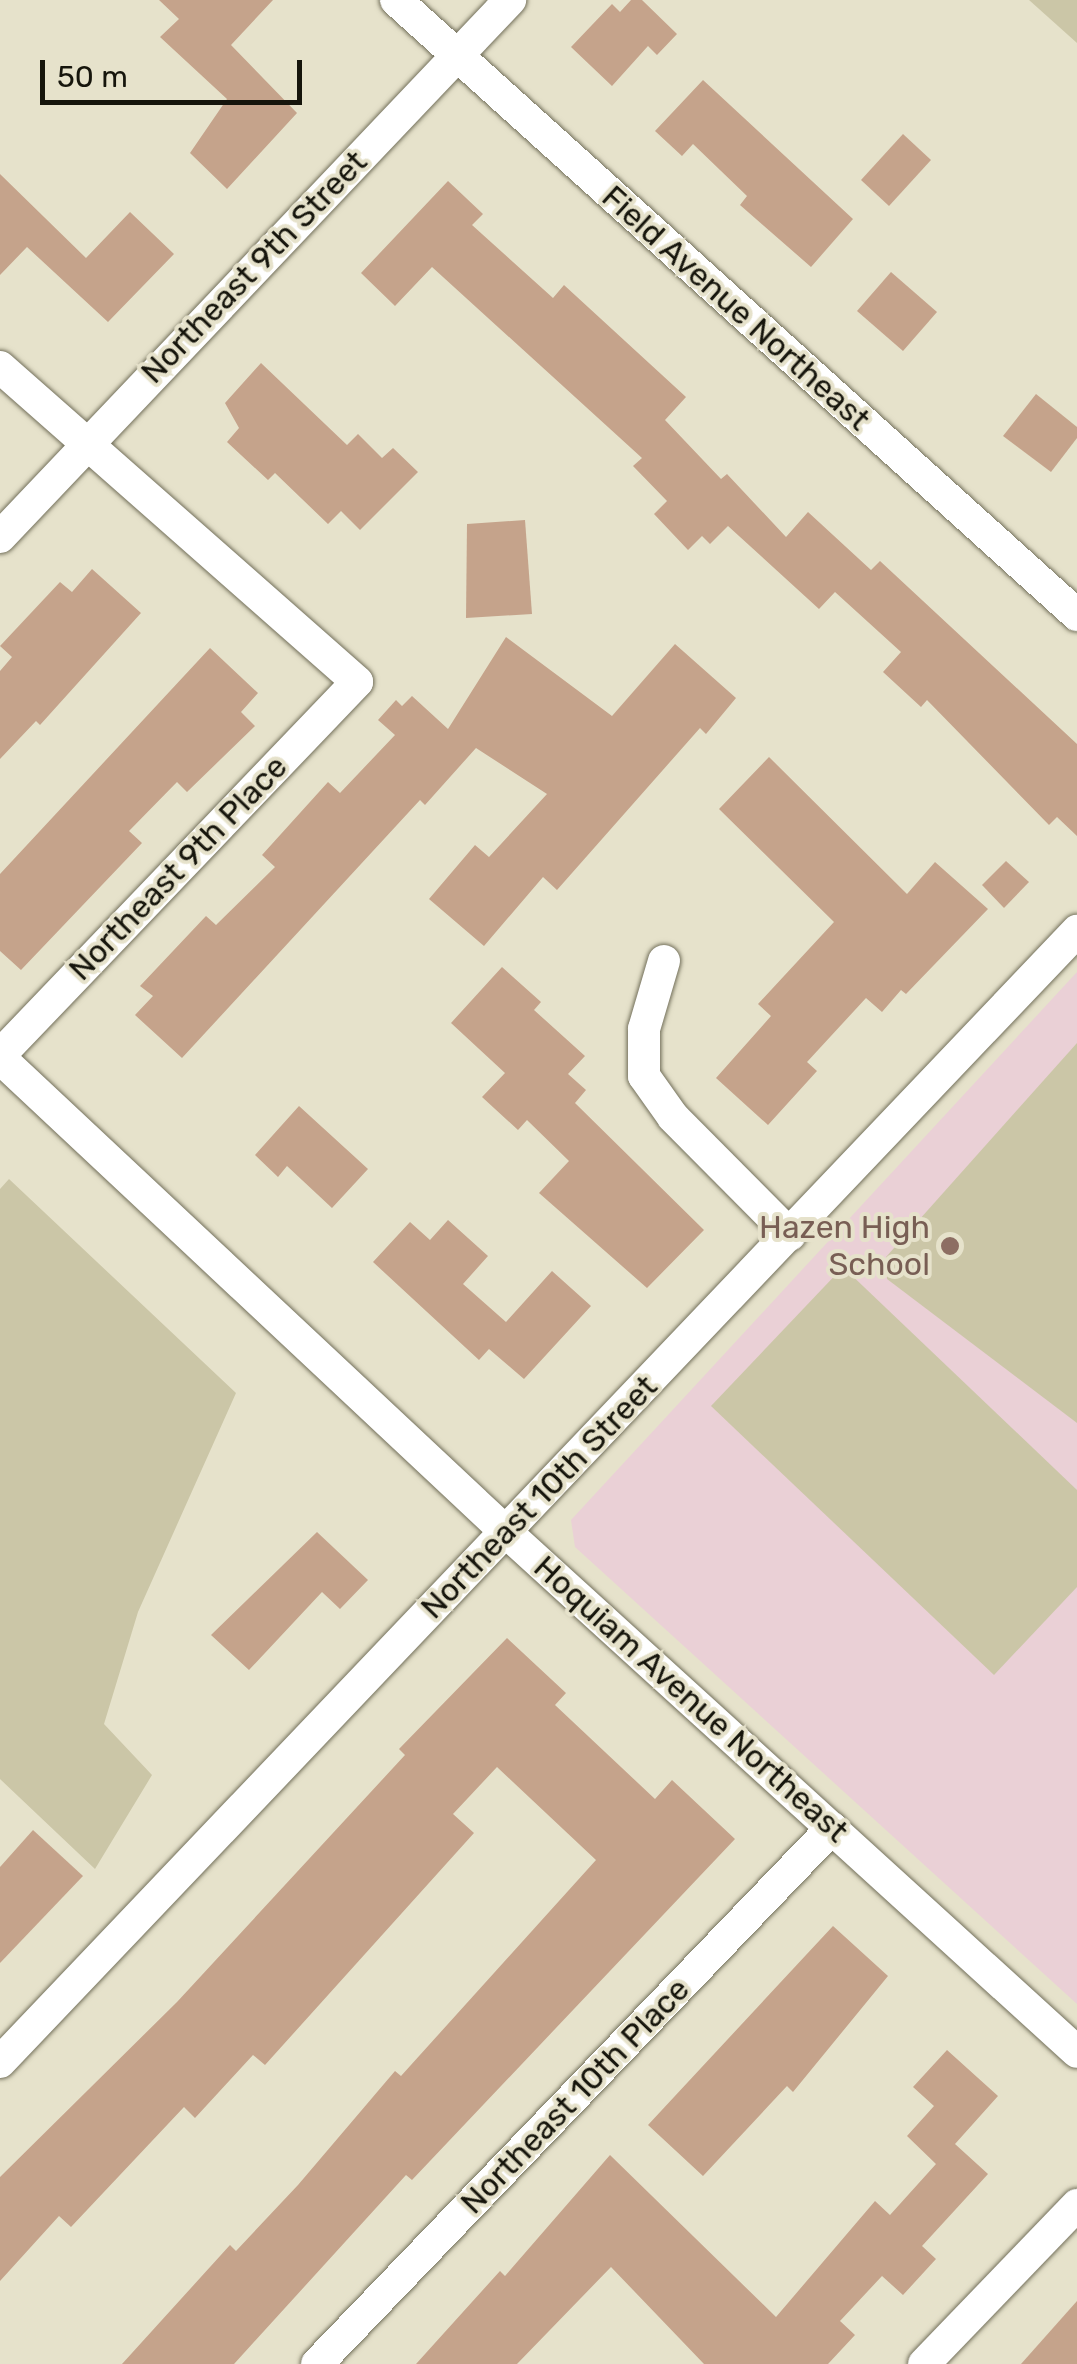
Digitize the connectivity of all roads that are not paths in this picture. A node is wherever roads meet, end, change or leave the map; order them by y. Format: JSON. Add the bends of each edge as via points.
{"nodes":[{"id":1,"x":396,"y":0,"type":"edge"},
{"id":2,"x":510,"y":0,"type":"edge"},
{"id":3,"x":458,"y":55,"type":"junction"},
{"id":4,"x":0,"y":367,"type":"edge"},
{"id":5,"x":86,"y":443,"type":"junction"},
{"id":6,"x":0,"y":536,"type":"edge"},
{"id":7,"x":1077,"y":615,"type":"edge"},
{"id":8,"x":1077,"y":931,"type":"edge"},
{"id":9,"x":664,"y":961,"type":"dead end"},
{"id":10,"x":0,"y":1056,"type":"edge"},
{"id":11,"x":790,"y":1234,"type":"junction"},
{"id":12,"x":506,"y":1532,"type":"junction"},
{"id":13,"x":832,"y":1828,"type":"junction"},
{"id":14,"x":5,"y":2048,"type":"edge"},
{"id":15,"x":1077,"y":2052,"type":"edge"},
{"id":16,"x":1077,"y":2206,"type":"edge"},
{"id":17,"x":317,"y":2364,"type":"edge"},
{"id":18,"x":924,"y":2364,"type":"edge"}],
"edges":[{"from":1,"to":3,"type":"street","name":"Field Avenue Northeast"},
{"from":2,"to":3,"type":"street","name":"Northeast 9th Street"},
{"from":3,"to":5,"type":"street","name":"Northeast 9th Street"},
{"from":3,"to":7,"type":"street","name":"Field Avenue Northeast"},
{"from":4,"to":5,"type":"street"},
{"from":5,"to":6,"type":"street","name":"Northeast 9th Street"},
{"from":5,"to":10,"type":"street","name":"Northeast 9th Place","via":[[356,682]]},
{"from":8,"to":11,"type":"street","name":"Northeast 10th Street"},
{"from":9,"to":11,"type":"street","via":[[644,1029],[644,1076],[673,1116]]},
{"from":10,"to":12,"type":"street","name":"Hoquiam Avenue Northeast"},
{"from":11,"to":12,"type":"street","name":"Northeast 10th Street"},
{"from":12,"to":13,"type":"street","name":"Hoquiam Avenue Northeast"},
{"from":12,"to":14,"type":"street","name":"Northeast 10th Street"},
{"from":13,"to":15,"type":"street","name":"Hoquiam Avenue Northeast"},
{"from":13,"to":17,"type":"street","name":"Northeast 10th Place"},
{"from":16,"to":18,"type":"street"}]}
